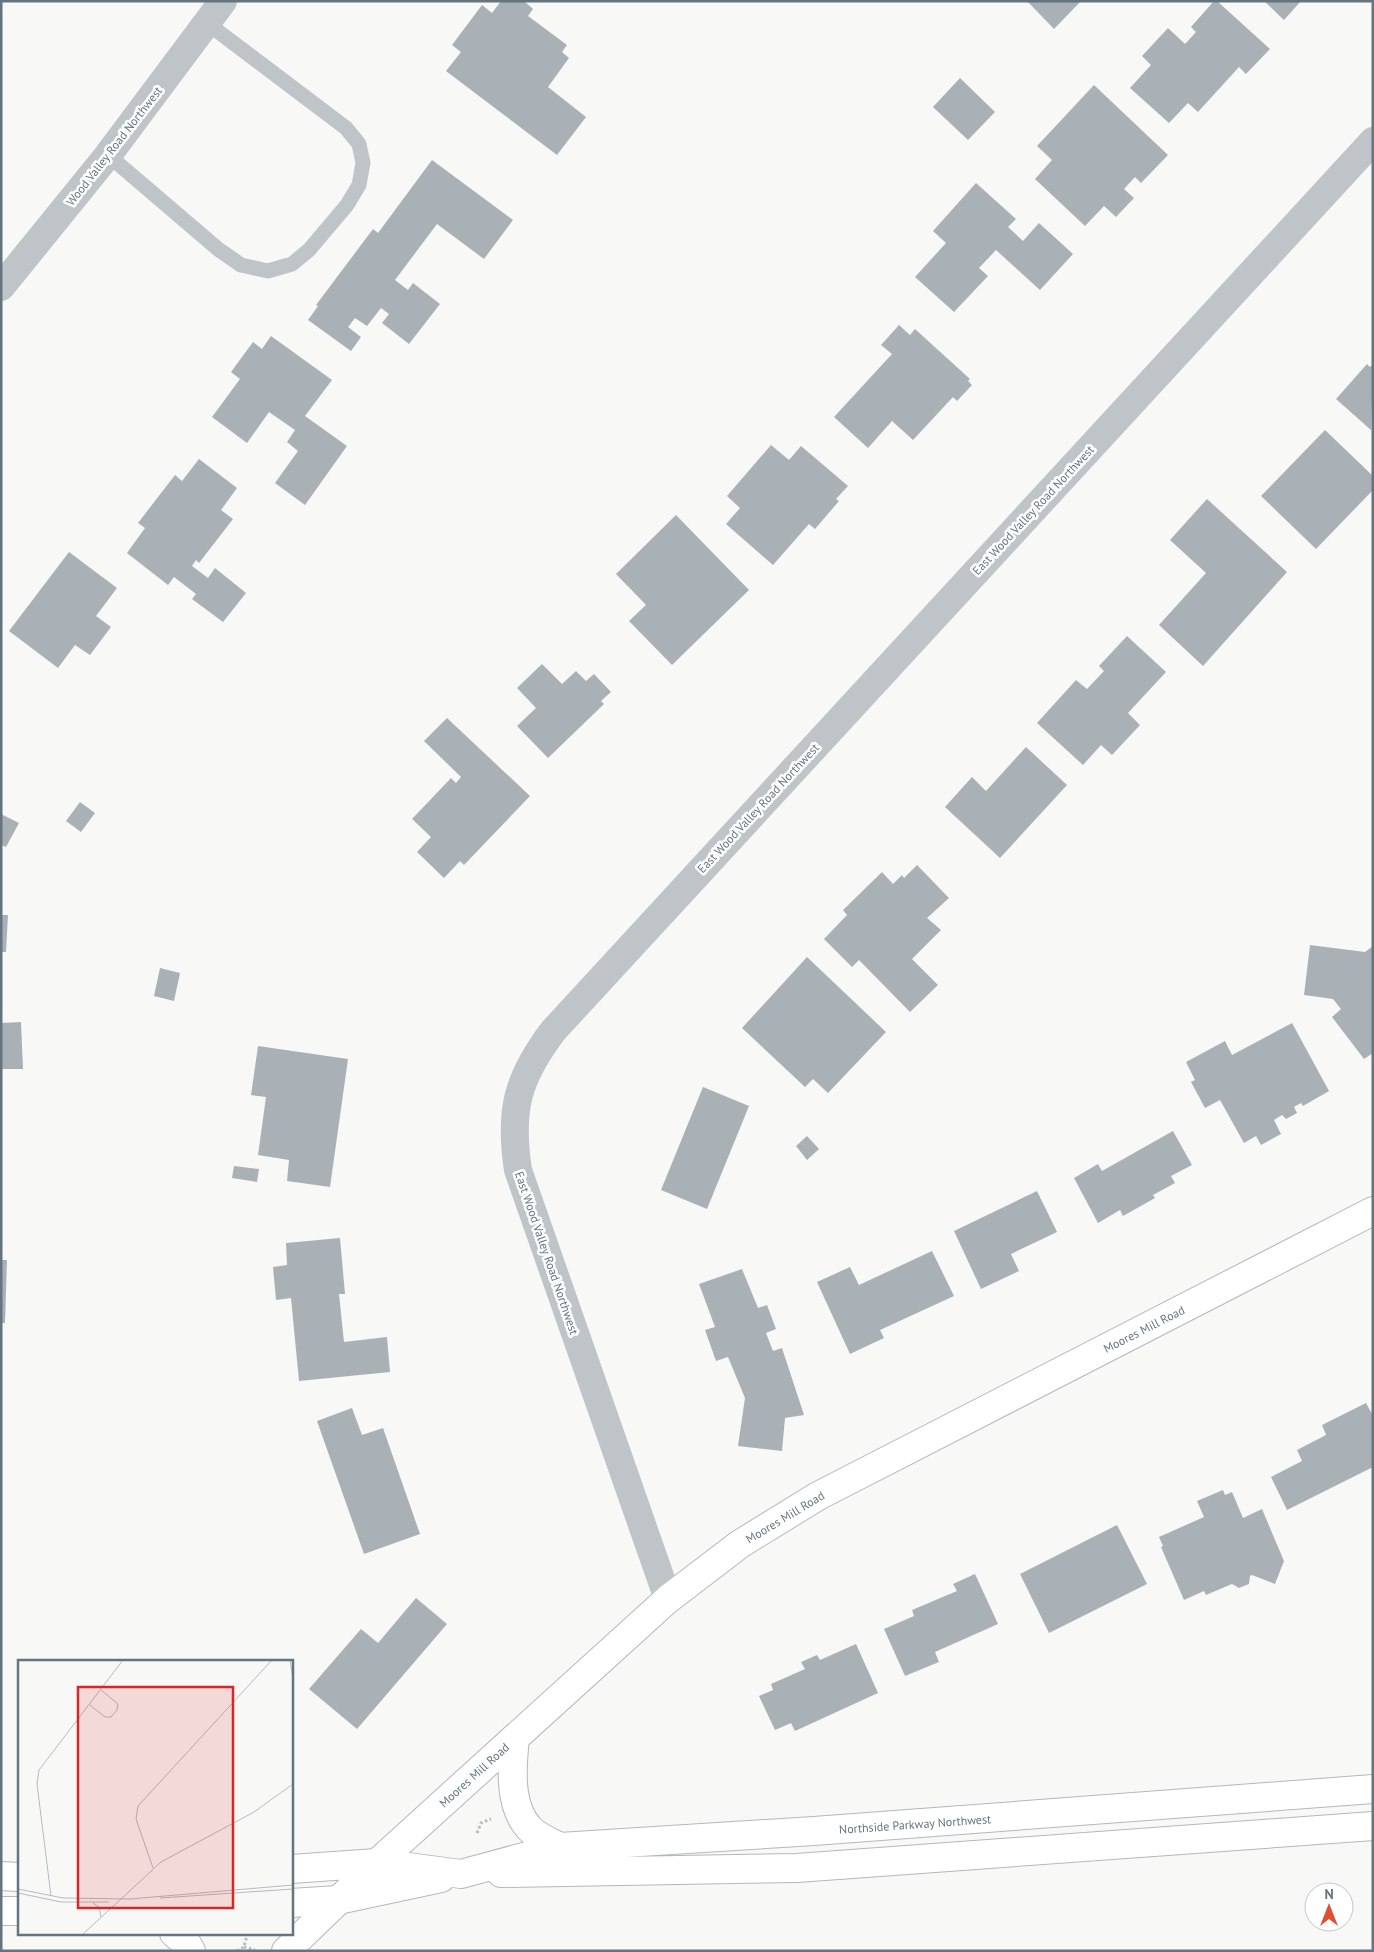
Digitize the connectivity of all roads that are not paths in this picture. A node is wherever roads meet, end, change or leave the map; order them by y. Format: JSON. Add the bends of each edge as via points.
{"nodes":[{"id":1,"x":223,"y":1,"type":"edge"},
{"id":2,"x":207,"y":23,"type":"junction"},
{"id":3,"x":1373,"y":141,"type":"edge"},
{"id":4,"x":108,"y":155,"type":"junction"},
{"id":5,"x":1,"y":287,"type":"edge"},
{"id":6,"x":1373,"y":1211,"type":"edge"},
{"id":7,"x":668,"y":1599,"type":"junction"},
{"id":8,"x":515,"y":1738,"type":"junction"},
{"id":9,"x":1373,"y":1790,"type":"edge"},
{"id":10,"x":1373,"y":1826,"type":"edge"},
{"id":11,"x":560,"y":1847,"type":"junction"},
{"id":12,"x":377,"y":1863,"type":"junction"},
{"id":13,"x":292,"y":1869,"type":"edge"},
{"id":14,"x":461,"y":1874,"type":"junction"},
{"id":15,"x":1,"y":1876,"type":"edge"},
{"id":16,"x":18,"y":1877,"type":"edge"},
{"id":17,"x":338,"y":1900,"type":"junction"},
{"id":18,"x":292,"y":1904,"type":"edge"},
{"id":19,"x":1,"y":1911,"type":"edge"},
{"id":20,"x":18,"y":1912,"type":"edge"},
{"id":21,"x":175,"y":1934,"type":"edge"},
{"id":22,"x":191,"y":1951,"type":"edge"},
{"id":23,"x":286,"y":1951,"type":"edge"}],
"edges":[{"from":1,"to":2,"type":"street","name":"Wood Valley Road Northwest"},
{"from":2,"to":4,"type":"street","name":"Wood Valley Road Northwest"},
{"from":2,"to":4,"type":"lane","via":[[346,128],[359,144],[363,163],[359,185],[347,205],[309,250],[292,264],[268,271],[241,265]]},
{"from":3,"to":7,"type":"street","name":"East Wood Valley Road Northwest","via":[[559,1024],[535,1054],[515,1108],[513,1138],[518,1170]]},
{"from":4,"to":5,"type":"street","name":"Wood Valley Road Northwest"},
{"from":6,"to":7,"type":"main road","name":"Moores Mill Road","via":[[818,1496],[740,1544]]},
{"from":7,"to":8,"type":"main road","name":"Moores Mill Road"},
{"from":8,"to":11,"type":"main road","via":[[513,1782],[521,1816],[530,1828]]},
{"from":8,"to":12,"type":"main road","name":"Moores Mill Road"},
{"from":9,"to":11,"type":"main road","name":"Northside Parkway Northwest"},
{"from":10,"to":14,"type":"main road","name":"Northside Parkway Northwest","via":[[797,1868]]},
{"from":11,"to":14,"type":"main road","name":"Northside Parkway Northwest"},
{"from":12,"to":13,"type":"main road","name":"Northside Parkway Northwest"},
{"from":12,"to":14,"type":"main road","name":"Northside Parkway Northwest"},
{"from":12,"to":17,"type":"main road","name":"Moores Mill Road"},
{"from":14,"to":17,"type":"main road","name":"Northside Parkway Northwest"},
{"from":15,"to":16,"type":"main road"},
{"from":17,"to":18,"type":"main road","name":"Northside Parkway Northwest"},
{"from":17,"to":23,"type":"main road","name":"Moores Mill Road"},
{"from":19,"to":20,"type":"main road"},
{"from":21,"to":22,"type":"main road"}]}
